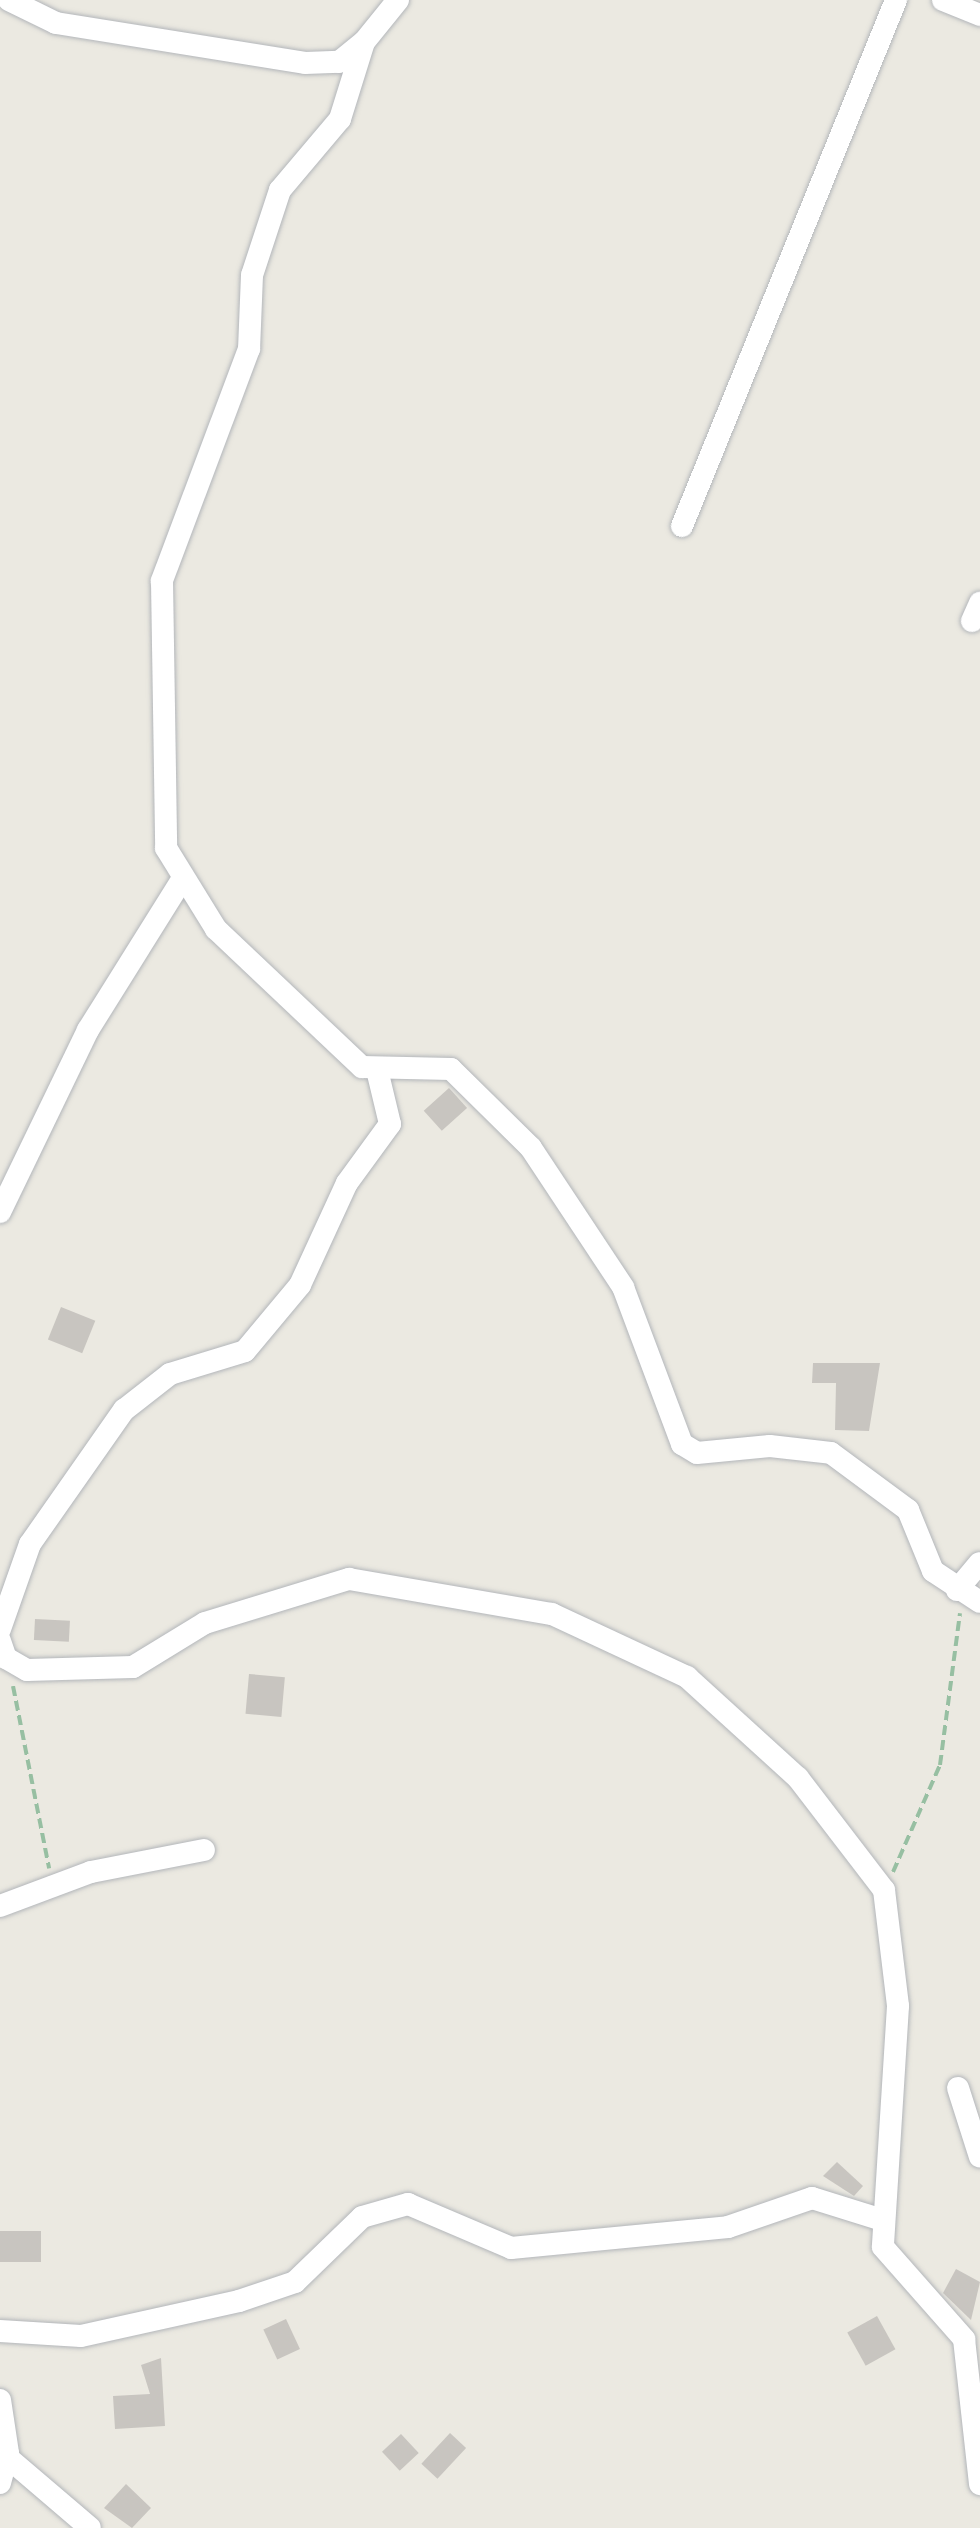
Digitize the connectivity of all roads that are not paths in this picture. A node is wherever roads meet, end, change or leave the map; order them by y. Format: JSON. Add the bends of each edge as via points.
{"nodes":[{"id":1,"x":9,"y":0,"type":"edge"},
{"id":2,"x":398,"y":0,"type":"edge"},
{"id":3,"x":896,"y":0,"type":"edge"},
{"id":4,"x":943,"y":0,"type":"edge"},
{"id":5,"x":980,"y":15,"type":"edge"},
{"id":6,"x":364,"y":42,"type":"junction"},
{"id":7,"x":682,"y":526,"type":"dead end"},
{"id":8,"x":180,"y":883,"type":"junction"},
{"id":9,"x":377,"y":1070,"type":"junction"},
{"id":10,"x":0,"y":1212,"type":"edge"},
{"id":11,"x":980,"y":1563,"type":"edge"},
{"id":12,"x":958,"y":1590,"type":"junction"},
{"id":13,"x":980,"y":1602,"type":"edge"},
{"id":14,"x":0,"y":1629,"type":"edge"},
{"id":15,"x":2,"y":1653,"type":"edge"},
{"id":16,"x":204,"y":1850,"type":"dead end"},
{"id":17,"x":0,"y":1906,"type":"edge"},
{"id":18,"x":958,"y":2088,"type":"dead end"},
{"id":19,"x":980,"y":2157,"type":"edge"},
{"id":20,"x":882,"y":2220,"type":"junction"},
{"id":21,"x":0,"y":2330,"type":"edge"},
{"id":22,"x":0,"y":2400,"type":"edge"},
{"id":23,"x":978,"y":2402,"type":"edge"},
{"id":24,"x":4,"y":2452,"type":"edge"},
{"id":25,"x":0,"y":2484,"type":"edge"},
{"id":26,"x":980,"y":2484,"type":"edge"},
{"id":27,"x":90,"y":2528,"type":"edge"}],
"edges":[{"from":1,"to":6,"type":"street","via":[[56,22],[305,64],[339,62]]},
{"from":2,"to":6,"type":"street"},
{"from":3,"to":7,"type":"street"},
{"from":4,"to":5,"type":"street"},
{"from":6,"to":8,"type":"street","via":[[340,120],[280,190],[252,275],[249,349],[162,581],[166,848]]},
{"from":8,"to":9,"type":"street","via":[[247,962],[362,1068]]},
{"from":8,"to":10,"type":"street","via":[[88,1030]]},
{"from":9,"to":12,"type":"street","via":[[450,1069],[549,1170],[623,1288],[682,1444],[697,1453],[770,1446],[831,1453],[908,1510],[933,1571]]},
{"from":9,"to":14,"type":"street","via":[[390,1124],[347,1183],[300,1284],[245,1351],[170,1374],[124,1410],[30,1544]]},
{"from":11,"to":12,"type":"street"},
{"from":12,"to":13,"type":"street"},
{"from":15,"to":20,"type":"street","via":[[27,1670],[133,1667],[205,1624],[322,1580],[405,1585],[552,1614],[686,1678],[798,1778],[884,1890],[898,2006]]},
{"from":16,"to":17,"type":"street","via":[[91,1872],[50,1893]]},
{"from":18,"to":19,"type":"street"},
{"from":20,"to":21,"type":"street","via":[[812,2198],[728,2227],[511,2248],[408,2204],[362,2217],[296,2282],[239,2300],[81,2336]]},
{"from":20,"to":23,"type":"street","via":[[884,2247],[964,2338]]},
{"from":22,"to":24,"type":"street"},
{"from":23,"to":26,"type":"street"},
{"from":24,"to":25,"type":"street"},
{"from":24,"to":27,"type":"street"}]}
